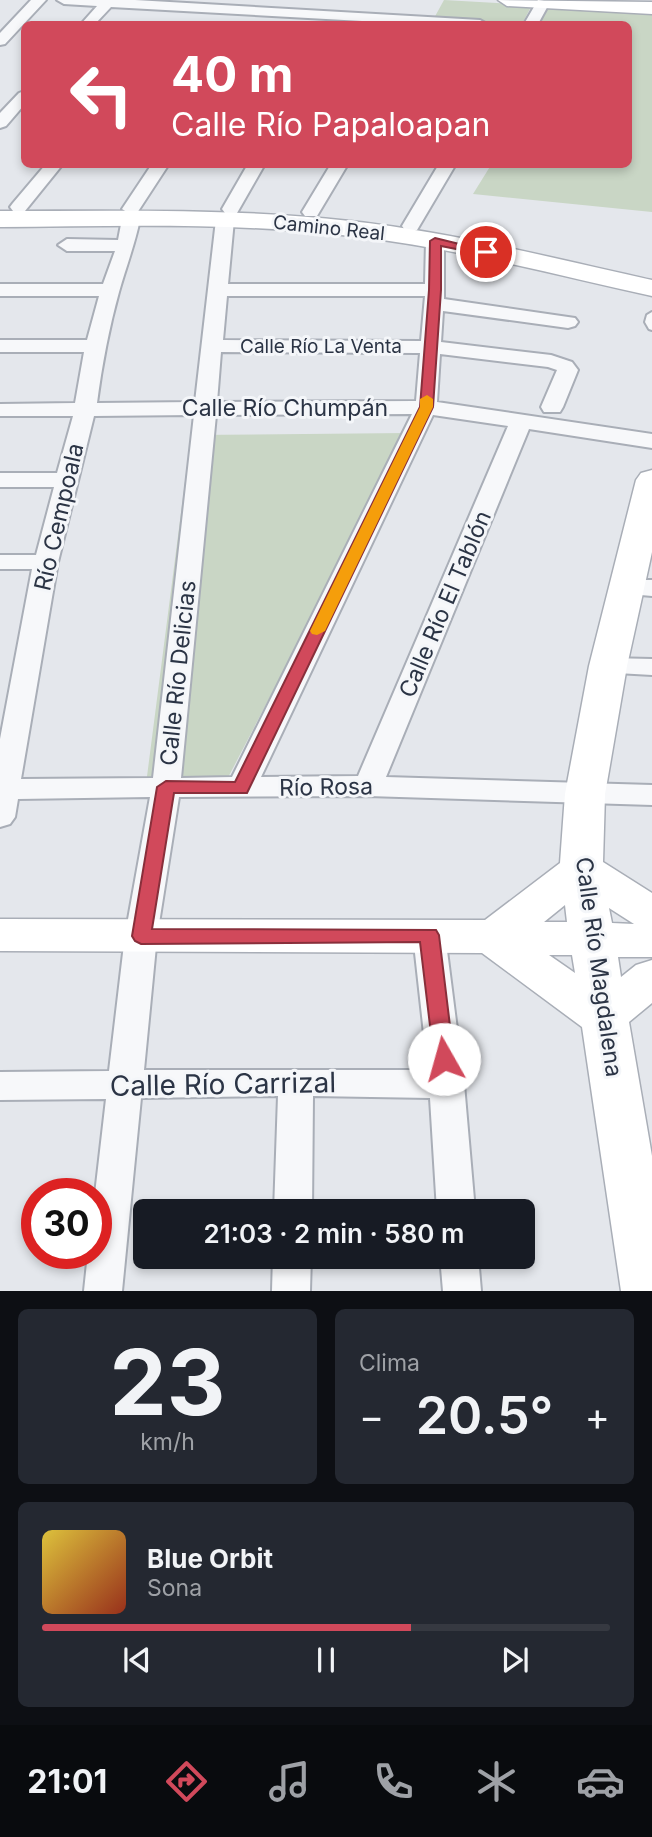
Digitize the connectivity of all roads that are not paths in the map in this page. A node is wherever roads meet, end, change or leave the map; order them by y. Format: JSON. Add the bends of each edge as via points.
{"nodes":[{"id":1,"x":39,"y":0,"type":"edge"},
{"id":2,"x":64,"y":0,"type":"edge"},
{"id":3,"x":507,"y":0,"type":"edge"},
{"id":4,"x":543,"y":2,"type":"junction"},
{"id":5,"x":107,"y":3,"type":"junction"},
{"id":6,"x":181,"y":7,"type":"junction"},
{"id":7,"x":652,"y":8,"type":"edge"},
{"id":8,"x":264,"y":12,"type":"junction"},
{"id":9,"x":336,"y":20,"type":"edge"},
{"id":10,"x":91,"y":21,"type":"edge"},
{"id":11,"x":169,"y":21,"type":"edge"},
{"id":12,"x":257,"y":21,"type":"edge"},
{"id":13,"x":372,"y":21,"type":"edge"},
{"id":14,"x":533,"y":21,"type":"edge"},
{"id":15,"x":0,"y":41,"type":"edge"},
{"id":16,"x":16,"y":103,"type":"edge"},
{"id":17,"x":0,"y":123,"type":"edge"},
{"id":18,"x":51,"y":168,"type":"edge"},
{"id":19,"x":159,"y":168,"type":"edge"},
{"id":20,"x":255,"y":168,"type":"edge"},
{"id":21,"x":338,"y":168,"type":"edge"},
{"id":22,"x":446,"y":168,"type":"edge"},
{"id":23,"x":6,"y":211,"type":"edge"},
{"id":24,"x":311,"y":212,"type":"junction"},
{"id":25,"x":131,"y":214,"type":"junction"},
{"id":26,"x":228,"y":214,"type":"junction"},
{"id":27,"x":411,"y":226,"type":"junction"},
{"id":28,"x":435,"y":241,"type":"junction"},
{"id":29,"x":67,"y":245,"type":"dead end"},
{"id":30,"x":126,"y":246,"type":"junction"},
{"id":31,"x":492,"y":247,"type":"junction"},
{"id":32,"x":652,"y":276,"type":"edge"},
{"id":33,"x":652,"y":288,"type":"edge"},
{"id":34,"x":0,"y":290,"type":"edge"},
{"id":35,"x":110,"y":290,"type":"junction"},
{"id":36,"x":218,"y":290,"type":"junction"},
{"id":37,"x":435,"y":297,"type":"junction"},
{"id":38,"x":652,"y":315,"type":"edge"},
{"id":39,"x":568,"y":321,"type":"dead end"},
{"id":40,"x":652,"y":327,"type":"edge"},
{"id":41,"x":0,"y":346,"type":"edge"},
{"id":42,"x":95,"y":346,"type":"junction"},
{"id":43,"x":212,"y":346,"type":"junction"},
{"id":44,"x":431,"y":346,"type":"junction"},
{"id":45,"x":426,"y":407,"type":"junction"},
{"id":46,"x":552,"y":407,"type":"dead end"},
{"id":47,"x":206,"y":408,"type":"junction"},
{"id":48,"x":0,"y":410,"type":"edge"},
{"id":49,"x":85,"y":410,"type":"junction"},
{"id":50,"x":521,"y":421,"type":"junction"},
{"id":51,"x":652,"y":441,"type":"edge"},
{"id":52,"x":0,"y":480,"type":"edge"},
{"id":53,"x":65,"y":480,"type":"junction"},
{"id":54,"x":649,"y":502,"type":"edge"},
{"id":55,"x":0,"y":562,"type":"edge"},
{"id":56,"x":46,"y":562,"type":"junction"},
{"id":57,"x":640,"y":588,"type":"edge"},
{"id":58,"x":608,"y":666,"type":"junction"},
{"id":59,"x":652,"y":667,"type":"edge"},
{"id":60,"x":12,"y":677,"type":"edge"},
{"id":61,"x":368,"y":786,"type":"junction"},
{"id":62,"x":166,"y":787,"type":"junction"},
{"id":63,"x":241,"y":788,"type":"junction"},
{"id":64,"x":3,"y":789,"type":"edge"},
{"id":65,"x":585,"y":794,"type":"junction"},
{"id":66,"x":652,"y":795,"type":"edge"},
{"id":67,"x":0,"y":817,"type":"edge"},
{"id":68,"x":581,"y":869,"type":"junction"},
{"id":69,"x":652,"y":914,"type":"edge"},
{"id":70,"x":0,"y":935,"type":"edge"},
{"id":71,"x":429,"y":935,"type":"junction"},
{"id":72,"x":141,"y":936,"type":"junction"},
{"id":73,"x":493,"y":938,"type":"junction"},
{"id":74,"x":593,"y":940,"type":"junction"},
{"id":75,"x":652,"y":941,"type":"edge"},
{"id":76,"x":652,"y":977,"type":"edge"},
{"id":77,"x":603,"y":1017,"type":"junction"},
{"id":78,"x":296,"y":1082,"type":"junction"},
{"id":79,"x":447,"y":1084,"type":"junction"},
{"id":80,"x":127,"y":1085,"type":"junction"},
{"id":81,"x":0,"y":1086,"type":"edge"},
{"id":82,"x":293,"y":1199,"type":"edge"},
{"id":83,"x":455,"y":1199,"type":"edge"},
{"id":84,"x":292,"y":1269,"type":"edge"},
{"id":85,"x":460,"y":1269,"type":"edge"},
{"id":86,"x":103,"y":1291,"type":"edge"},
{"id":87,"x":291,"y":1291,"type":"edge"},
{"id":88,"x":462,"y":1291,"type":"edge"},
{"id":89,"x":648,"y":1291,"type":"edge"}],
"edges":[{"from":1,"to":15,"type":"street"},
{"from":2,"to":5,"type":"street"},
{"from":3,"to":4,"type":"street"},
{"from":4,"to":7,"type":"street"},
{"from":4,"to":14,"type":"street"},
{"from":5,"to":6,"type":"street"},
{"from":5,"to":10,"type":"street"},
{"from":6,"to":8,"type":"street"},
{"from":6,"to":11,"type":"street"},
{"from":8,"to":9,"type":"street"},
{"from":8,"to":12,"type":"street"},
{"from":9,"to":13,"type":"street"},
{"from":16,"to":17,"type":"street"},
{"from":18,"to":23,"type":"street"},
{"from":19,"to":25,"type":"street"},
{"from":20,"to":26,"type":"street","name":"Calle Río Delicias"},
{"from":21,"to":24,"type":"street"},
{"from":22,"to":27,"type":"street"},
{"from":23,"to":25,"type":"street","name":"Camino Real"},
{"from":24,"to":26,"type":"street","name":"Camino Real"},
{"from":24,"to":27,"type":"street","name":"Camino Real"},
{"from":25,"to":26,"type":"street","name":"Camino Real"},
{"from":25,"to":30,"type":"street","name":"Río Cempoala"},
{"from":26,"to":28,"type":"street","name":"Camino Real"},
{"from":26,"to":36,"type":"street","name":"Calle Río Delicias"},
{"from":27,"to":31,"type":"street","name":"Camino Real"},
{"from":28,"to":31,"type":"street","name":"Camino Real"},
{"from":28,"to":37,"type":"street"},
{"from":29,"to":30,"type":"street"},
{"from":30,"to":35,"type":"street","name":"Río Cempoala"},
{"from":31,"to":32,"type":"street","name":"Camino Real"},
{"from":31,"to":33,"type":"street","name":"Camino Real"},
{"from":34,"to":35,"type":"street"},
{"from":35,"to":42,"type":"street","name":"Río Cempoala"},
{"from":36,"to":37,"type":"street"},
{"from":36,"to":43,"type":"street","name":"Calle Río Delicias"},
{"from":37,"to":39,"type":"street"},
{"from":37,"to":44,"type":"street"},
{"from":38,"to":40,"type":"lane"},
{"from":41,"to":42,"type":"street"},
{"from":42,"to":49,"type":"street","name":"Río Cempoala"},
{"from":43,"to":44,"type":"street","name":"Calle Río La Venta"},
{"from":43,"to":47,"type":"street","name":"Calle Río Delicias"},
{"from":44,"to":45,"type":"street"},
{"from":44,"to":46,"type":"street","via":[[565,366],[567,374]]},
{"from":45,"to":47,"type":"street","name":"Calle Río Chumpán"},
{"from":45,"to":50,"type":"street","name":"Calle Río Chumpán"},
{"from":45,"to":63,"type":"street"},
{"from":47,"to":49,"type":"street","name":"Calle Río Chumpán"},
{"from":47,"to":62,"type":"street","name":"Calle Río Delicias"},
{"from":48,"to":49,"type":"street","name":"Calle Río Chumpán"},
{"from":49,"to":53,"type":"street","name":"Río Cempoala"},
{"from":50,"to":51,"type":"street","name":"Calle Río Chumpán"},
{"from":50,"to":61,"type":"street","name":"Calle Río El Tablón"},
{"from":52,"to":53,"type":"street"},
{"from":53,"to":56,"type":"street","name":"Río Cempoala"},
{"from":54,"to":57,"type":"street","name":"Calle Río Magdalena"},
{"from":55,"to":56,"type":"street"},
{"from":56,"to":60,"type":"street","name":"Río Cempoala"},
{"from":57,"to":58,"type":"street","name":"Calle Río Magdalena"},
{"from":58,"to":59,"type":"street"},
{"from":58,"to":65,"type":"street","name":"Calle Río Magdalena"},
{"from":60,"to":64,"type":"street","name":"Río Cempoala"},
{"from":61,"to":63,"type":"street","name":"Río Rosa"},
{"from":61,"to":65,"type":"street","name":"Río Rosa"},
{"from":62,"to":63,"type":"street","name":"Río Rosa"},
{"from":62,"to":64,"type":"street","name":"Río Rosa"},
{"from":62,"to":72,"type":"street","name":"Calle Río Delicias"},
{"from":64,"to":67,"type":"street","name":"Río Cempoala"},
{"from":65,"to":66,"type":"street","name":"Río Rosa"},
{"from":65,"to":68,"type":"street","name":"Calle Río Magdalena"},
{"from":68,"to":69,"type":"street"},
{"from":68,"to":73,"type":"street"},
{"from":68,"to":74,"type":"street","name":"Calle Río Magdalena"},
{"from":70,"to":72,"type":"street"},
{"from":71,"to":72,"type":"street"},
{"from":71,"to":73,"type":"street"},
{"from":71,"to":79,"type":"street"},
{"from":72,"to":80,"type":"street","name":"Calle Río Delicias"},
{"from":73,"to":74,"type":"street"},
{"from":73,"to":77,"type":"street"},
{"from":74,"to":75,"type":"street"},
{"from":74,"to":77,"type":"street","name":"Calle Río Magdalena"},
{"from":76,"to":77,"type":"street"},
{"from":77,"to":89,"type":"street","name":"Calle Río Magdalena"},
{"from":78,"to":79,"type":"street","name":"Calle Río Carrizal"},
{"from":78,"to":80,"type":"street","name":"Calle Río Carrizal"},
{"from":78,"to":82,"type":"street"},
{"from":79,"to":83,"type":"street"},
{"from":80,"to":81,"type":"street","name":"Calle Río Carrizal"},
{"from":80,"to":86,"type":"street","name":"Calle Río Delicias"},
{"from":84,"to":87,"type":"street"},
{"from":85,"to":88,"type":"street"}]}
